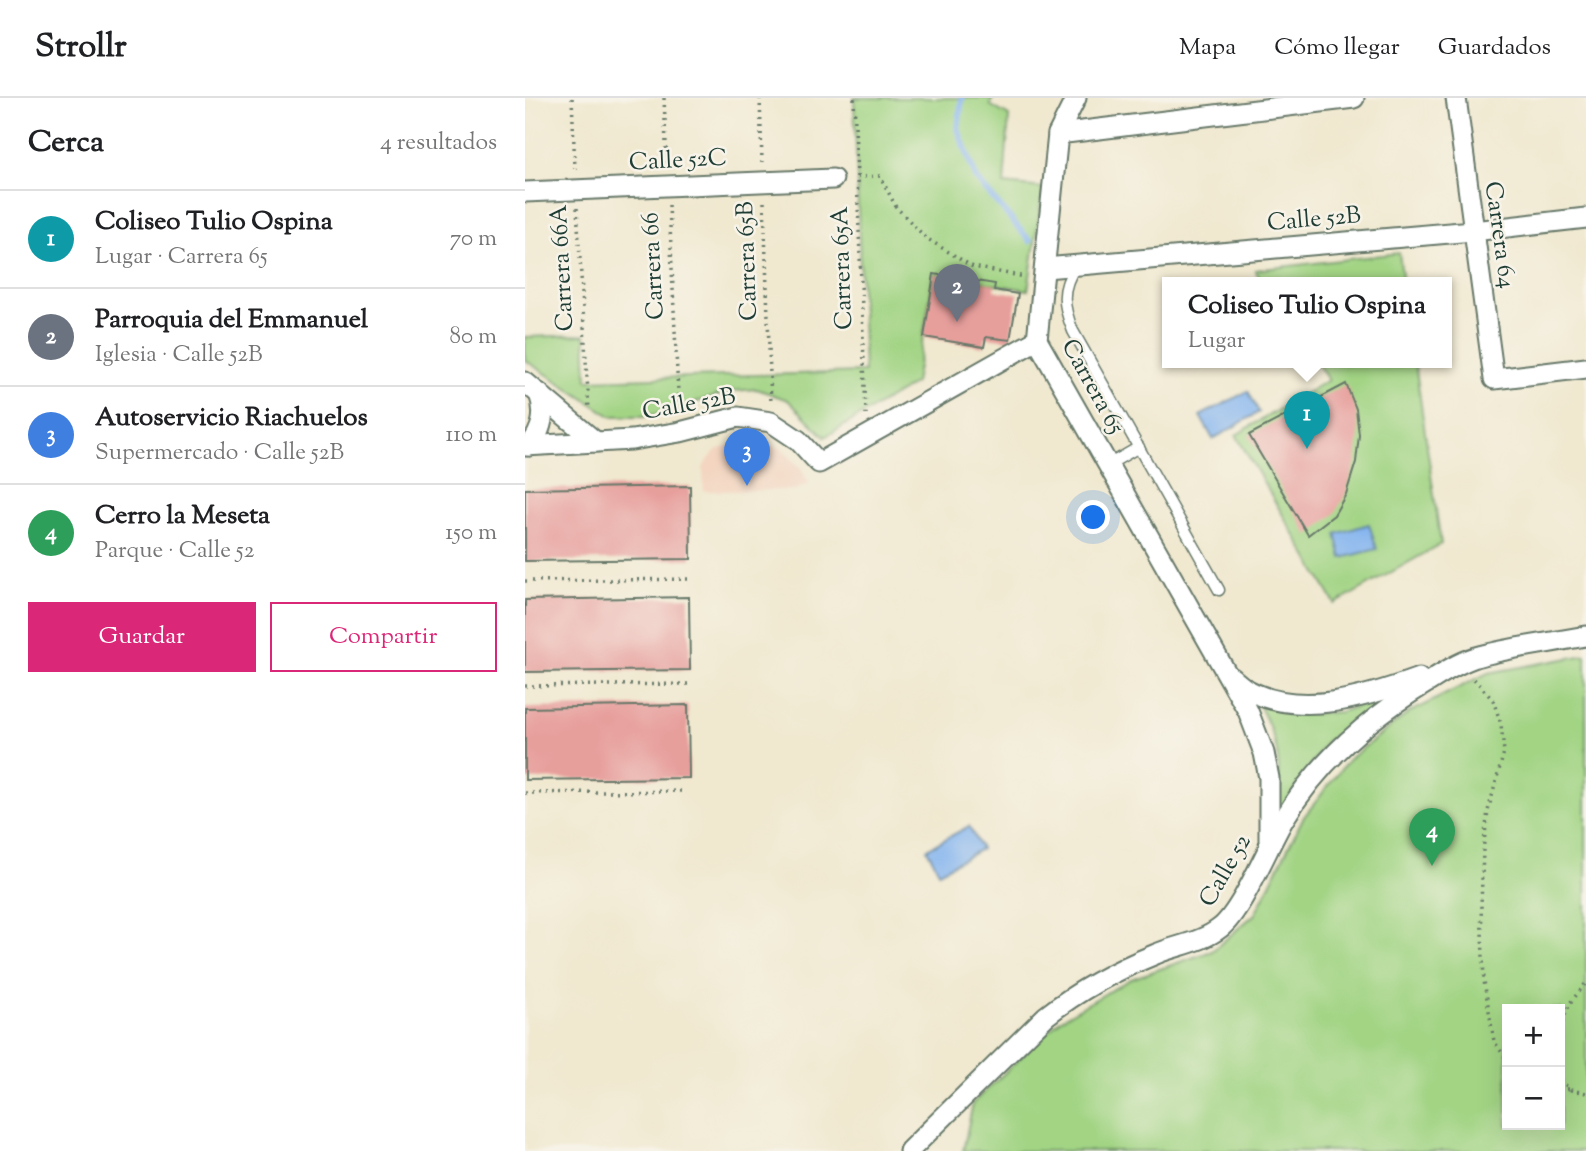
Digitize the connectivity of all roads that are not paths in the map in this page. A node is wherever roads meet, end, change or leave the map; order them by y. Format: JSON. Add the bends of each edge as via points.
{"nodes":[{"id":1,"x":1076,"y":98,"type":"edge"},
{"id":2,"x":1354,"y":98,"type":"edge"},
{"id":3,"x":1456,"y":98,"type":"edge"},
{"id":4,"x":1058,"y":134,"type":"junction"},
{"id":5,"x":834,"y":178,"type":"road end"},
{"id":6,"x":525,"y":192,"type":"edge"},
{"id":7,"x":1586,"y":218,"type":"edge"},
{"id":8,"x":1473,"y":231,"type":"junction"},
{"id":9,"x":1076,"y":265,"type":"junction"},
{"id":10,"x":1044,"y":274,"type":"junction"},
{"id":11,"x":1037,"y":340,"type":"junction"},
{"id":12,"x":1586,"y":368,"type":"edge"},
{"id":13,"x":532,"y":387,"type":"edge"},
{"id":14,"x":593,"y":439,"type":"junction"},
{"id":15,"x":527,"y":446,"type":"edge"},
{"id":16,"x":1139,"y":447,"type":"junction"},
{"id":17,"x":1108,"y":465,"type":"junction"},
{"id":18,"x":1219,"y":590,"type":"dead end"},
{"id":19,"x":1586,"y":636,"type":"edge"},
{"id":20,"x":1456,"y":665,"type":"junction"},
{"id":21,"x":1225,"y":673,"type":"junction"},
{"id":22,"x":1269,"y":844,"type":"junction"},
{"id":23,"x":909,"y":1151,"type":"edge"}],
"edges":[{"from":1,"to":4,"type":"street","name":"Carrera 65"},
{"from":2,"to":4,"type":"street"},
{"from":3,"to":8,"type":"street","name":"Carrera 64"},
{"from":4,"to":10,"type":"street","name":"Carrera 65"},
{"from":5,"to":6,"type":"street","name":"Calle 52C"},
{"from":7,"to":8,"type":"street","name":"Calle 52B"},
{"from":8,"to":9,"type":"street","name":"Calle 52B"},
{"from":8,"to":12,"type":"street","name":"Carrera 64","via":[[1494,379]]},
{"from":9,"to":10,"type":"street","name":"Calle 52B"},
{"from":9,"to":16,"type":"lane","via":[[1063,293],[1064,308]]},
{"from":10,"to":11,"type":"street","name":"Carrera 65"},
{"from":11,"to":14,"type":"street","name":"Calle 52B","via":[[819,463],[798,440],[771,422],[739,417],[632,440]]},
{"from":11,"to":17,"type":"street","name":"Carrera 65"},
{"from":13,"to":14,"type":"street"},
{"from":13,"to":15,"type":"street","via":[[543,403],[542,423]]},
{"from":14,"to":15,"type":"street","name":"Calle 52B"},
{"from":16,"to":17,"type":"lane"},
{"from":16,"to":18,"type":"lane"},
{"from":17,"to":21,"type":"street","name":"Carrera 65"},
{"from":19,"to":20,"type":"street","name":"Calle 52"},
{"from":20,"to":21,"type":"street","name":"Carrera 65","via":[[1333,702],[1297,703],[1268,697],[1248,690]]},
{"from":20,"to":22,"type":"street","name":"Calle 52","via":[[1360,729],[1307,786]]},
{"from":21,"to":22,"type":"street","name":"Carrera 65","via":[[1248,711],[1264,753],[1269,778]]},
{"from":22,"to":23,"type":"street","name":"Calle 52","via":[[1234,913],[1220,928],[1091,984],[1067,1000]]}]}
